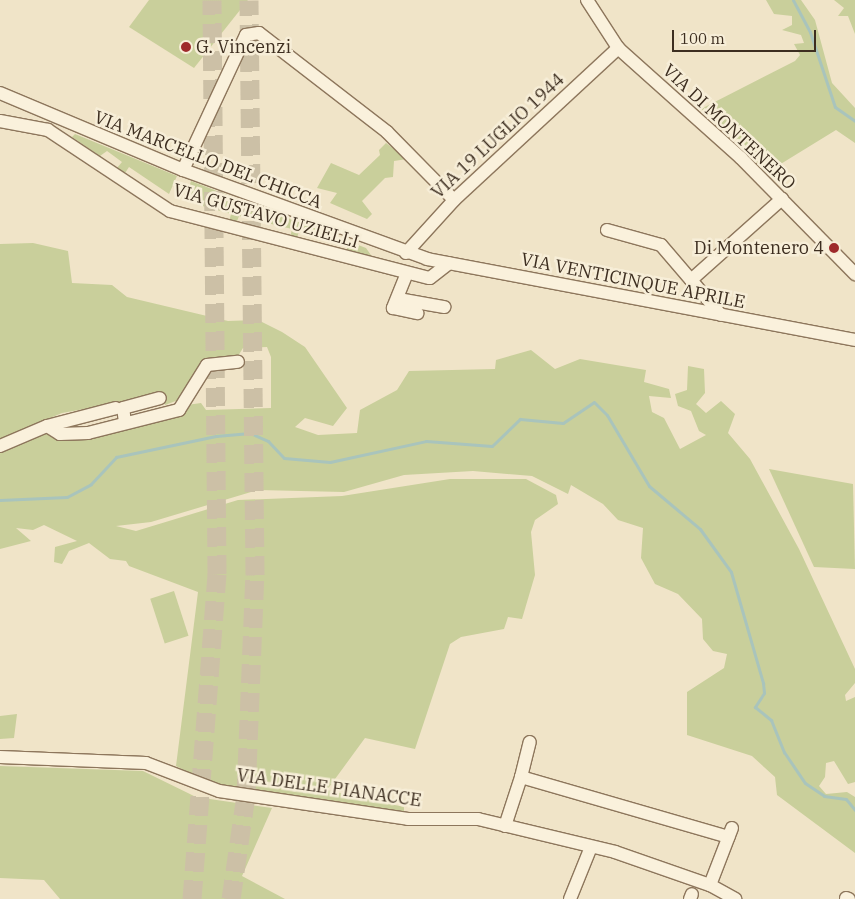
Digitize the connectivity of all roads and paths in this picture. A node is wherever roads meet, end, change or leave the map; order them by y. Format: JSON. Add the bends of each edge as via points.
{"nodes":[{"id":1,"x":587,"y":0,"type":"edge"},
{"id":2,"x":618,"y":48,"type":"junction"},
{"id":3,"x":0,"y":93,"type":"edge"},
{"id":4,"x":54,"y":118,"type":"junction"},
{"id":5,"x":0,"y":121,"type":"edge"},
{"id":6,"x":48,"y":130,"type":"junction"},
{"id":7,"x":183,"y":170,"type":"junction"},
{"id":8,"x":782,"y":199,"type":"junction"},
{"id":9,"x":454,"y":200,"type":"junction"},
{"id":10,"x":607,"y":230,"type":"dead end"},
{"id":11,"x":406,"y":253,"type":"junction"},
{"id":12,"x":449,"y":263,"type":"junction"},
{"id":13,"x":407,"y":272,"type":"junction"},
{"id":14,"x":855,"y":274,"type":"edge"},
{"id":15,"x":692,"y":280,"type":"junction"},
{"id":16,"x":444,"y":308,"type":"dead end"},
{"id":17,"x":721,"y":315,"type":"junction"},
{"id":18,"x":855,"y":340,"type":"edge"},
{"id":19,"x":238,"y":362,"type":"dead end"},
{"id":20,"x":160,"y":398,"type":"dead end"},
{"id":21,"x":116,"y":408,"type":"dead end"},
{"id":22,"x":125,"y":422,"type":"junction"},
{"id":23,"x":47,"y":426,"type":"junction"},
{"id":24,"x":0,"y":446,"type":"edge"},
{"id":25,"x":530,"y":742,"type":"dead end"},
{"id":26,"x":0,"y":757,"type":"edge"},
{"id":27,"x":521,"y":777,"type":"junction"},
{"id":28,"x":505,"y":826,"type":"junction"},
{"id":29,"x":591,"y":847,"type":"junction"},
{"id":30,"x":710,"y":885,"type":"junction"},
{"id":31,"x":570,"y":899,"type":"edge"},
{"id":32,"x":735,"y":899,"type":"edge"}],
"edges":[{"from":1,"to":2,"type":"street","name":"VIA DI MONTENERO"},
{"from":2,"to":8,"type":"street","name":"VIA DI MONTENERO"},
{"from":2,"to":9,"type":"street","name":"VIA 19 LUGLIO 1944","via":[[573,94]]},
{"from":3,"to":4,"type":"street","name":"VIA MARCELLO DEL CHICCA"},
{"from":4,"to":6,"type":"street"},
{"from":4,"to":7,"type":"street","name":"VIA MARCELLO DEL CHICCA"},
{"from":5,"to":6,"type":"street","name":"VIA GUSTAVO UZIELLI"},
{"from":6,"to":13,"type":"street","name":"VIA GUSTAVO UZIELLI","via":[[170,211]]},
{"from":7,"to":9,"type":"street","via":[[246,36],[259,33],[388,132]]},
{"from":7,"to":11,"type":"street","name":"VIA MARCELLO DEL CHICCA"},
{"from":8,"to":14,"type":"street","name":"VIA DI MONTENERO"},
{"from":8,"to":15,"type":"street"},
{"from":9,"to":11,"type":"street","name":"VIA 19 LUGLIO 1944"},
{"from":10,"to":15,"type":"street","via":[[661,245]]},
{"from":11,"to":12,"type":"street","name":"VIA VENTICINQUE APRILE"},
{"from":12,"to":13,"type":"street","name":"VIA GUSTAVO UZIELLI","via":[[430,278]]},
{"from":12,"to":17,"type":"street","name":"VIA VENTICINQUE APRILE"},
{"from":13,"to":16,"type":"street","via":[[393,308]]},
{"from":15,"to":17,"type":"street"},
{"from":17,"to":18,"type":"street","name":"VIA VENTICINQUE APRILE"},
{"from":19,"to":22,"type":"street","via":[[207,365],[179,410]]},
{"from":20,"to":22,"type":"street","via":[[123,408]]},
{"from":21,"to":23,"type":"street"},
{"from":22,"to":23,"type":"street","via":[[60,434]]},
{"from":23,"to":24,"type":"street"},
{"from":25,"to":27,"type":"street"},
{"from":26,"to":28,"type":"street","name":"VIA DELLE PIANACCE","via":[[146,763],[219,792],[408,819],[478,819]]},
{"from":27,"to":28,"type":"street"},
{"from":27,"to":30,"type":"street","via":[[730,832]]},
{"from":28,"to":29,"type":"street","name":"VIA DELLE PIANACCE"},
{"from":29,"to":30,"type":"street","name":"VIA DELLE PIANACCE"},
{"from":29,"to":31,"type":"street"},
{"from":30,"to":32,"type":"street","name":"VIA DELLE PIANACCE"}]}
